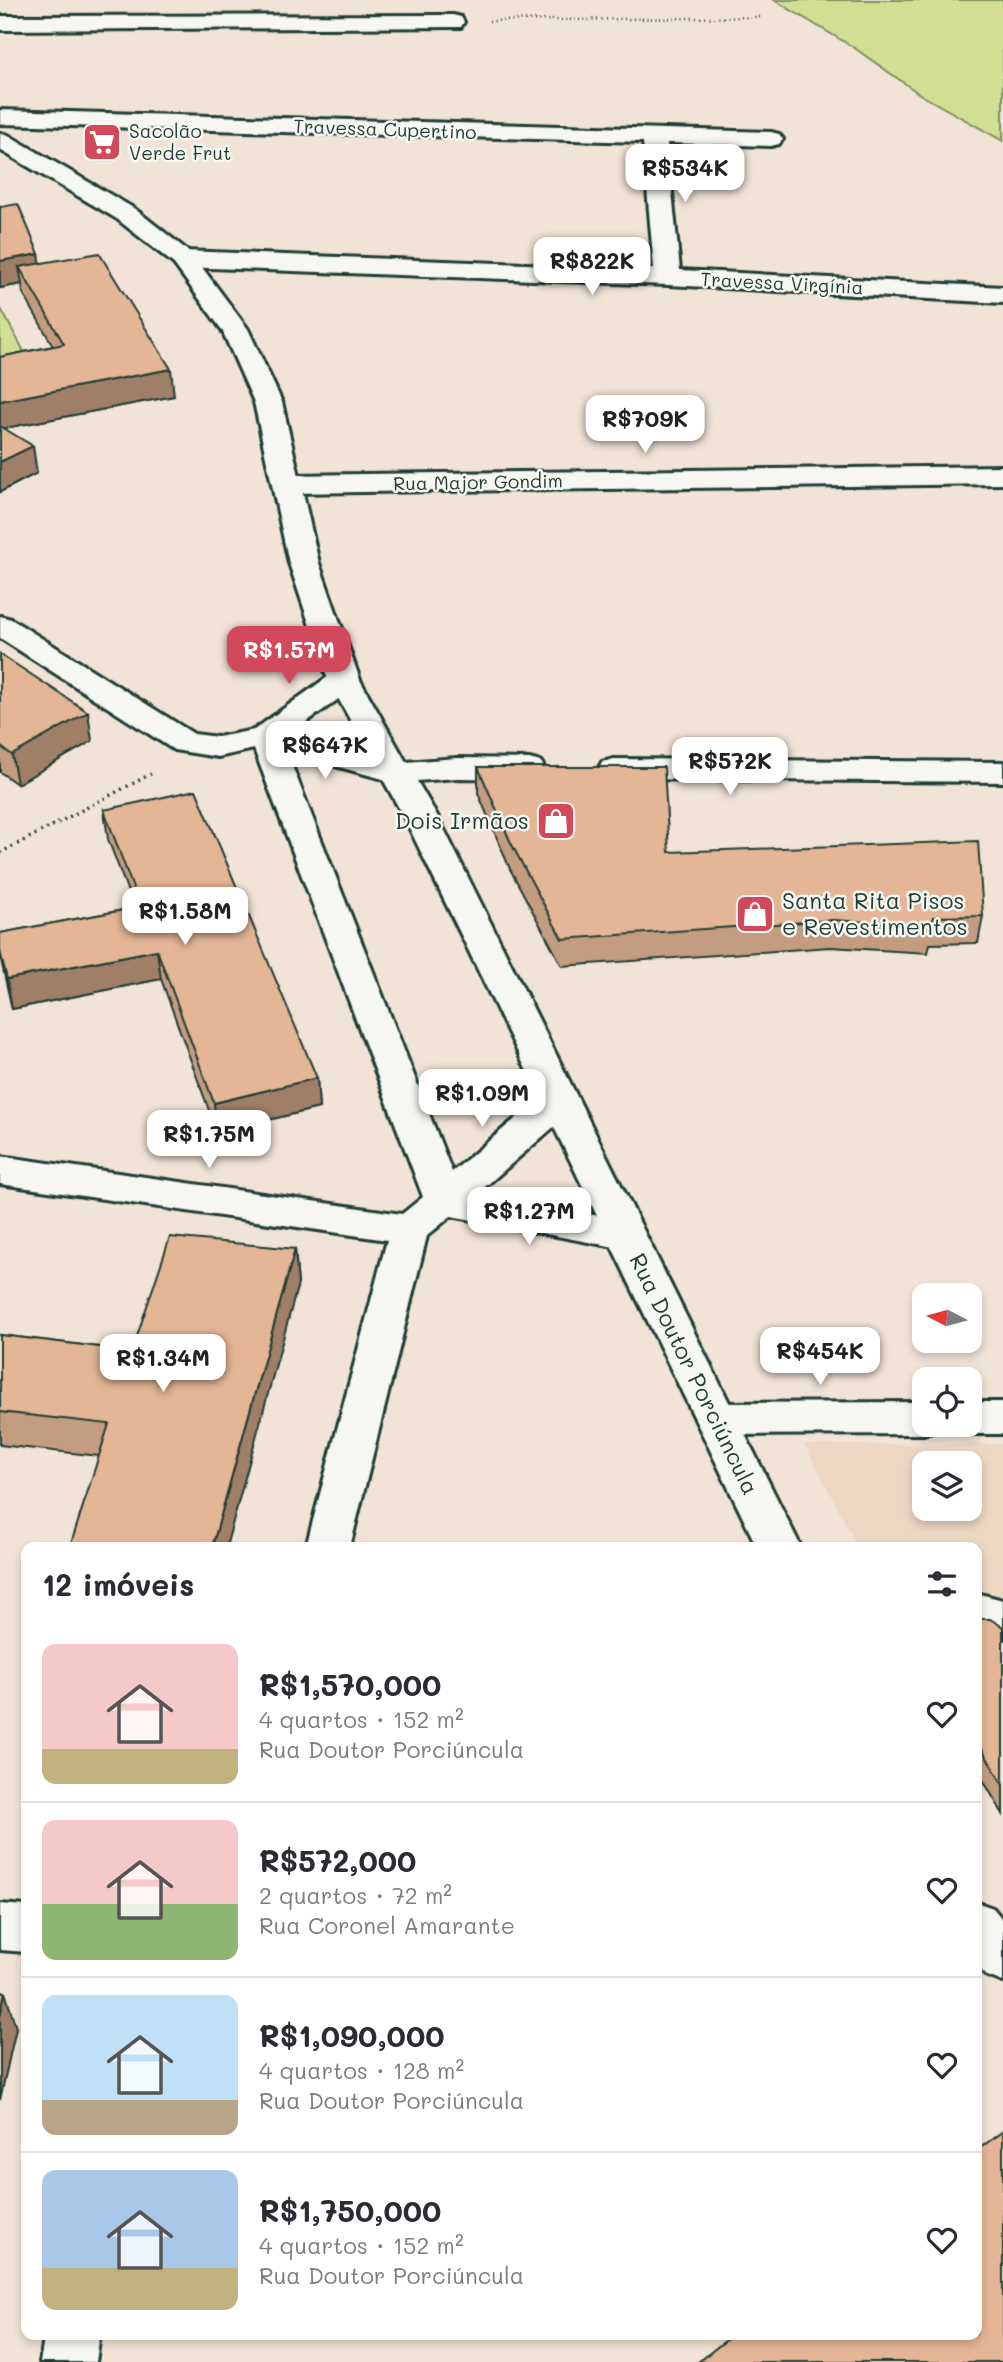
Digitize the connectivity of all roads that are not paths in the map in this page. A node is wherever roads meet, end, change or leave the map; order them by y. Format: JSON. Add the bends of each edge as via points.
{"nodes":[{"id":1,"x":453,"y":22,"type":"road end"},
{"id":2,"x":0,"y":23,"type":"edge"},
{"id":3,"x":0,"y":117,"type":"edge"},
{"id":4,"x":654,"y":136,"type":"junction"},
{"id":5,"x":771,"y":139,"type":"dead end"},
{"id":6,"x":0,"y":140,"type":"edge"},
{"id":7,"x":183,"y":259,"type":"junction"},
{"id":8,"x":668,"y":277,"type":"junction"},
{"id":9,"x":1003,"y":295,"type":"edge"},
{"id":10,"x":1003,"y":475,"type":"edge"},
{"id":11,"x":288,"y":484,"type":"junction"},
{"id":12,"x":0,"y":625,"type":"edge"},
{"id":13,"x":344,"y":680,"type":"junction"},
{"id":14,"x":265,"y":737,"type":"junction"},
{"id":15,"x":1003,"y":772,"type":"edge"},
{"id":16,"x":398,"y":773,"type":"junction"},
{"id":17,"x":559,"y":1102,"type":"junction"},
{"id":18,"x":0,"y":1170,"type":"edge"},
{"id":19,"x":444,"y":1201,"type":"junction"},
{"id":20,"x":409,"y":1229,"type":"junction"},
{"id":21,"x":625,"y":1235,"type":"junction"},
{"id":22,"x":912,"y":1418,"type":"edge"},
{"id":23,"x":982,"y":1418,"type":"edge"},
{"id":24,"x":1003,"y":1418,"type":"edge"},
{"id":25,"x":716,"y":1419,"type":"junction"},
{"id":26,"x":329,"y":1542,"type":"edge"},
{"id":27,"x":777,"y":1542,"type":"edge"},
{"id":28,"x":982,"y":1614,"type":"edge"},
{"id":29,"x":1003,"y":1619,"type":"edge"},
{"id":30,"x":0,"y":1927,"type":"edge"},
{"id":31,"x":21,"y":1929,"type":"edge"},
{"id":32,"x":982,"y":1932,"type":"edge"},
{"id":33,"x":1003,"y":1959,"type":"edge"},
{"id":34,"x":73,"y":2340,"type":"edge"},
{"id":35,"x":68,"y":2362,"type":"edge"}],
"edges":[{"from":1,"to":2,"type":"street"},
{"from":3,"to":4,"type":"street","name":"Travessa Cupertino"},
{"from":4,"to":5,"type":"street","name":"Travessa Cupertino"},
{"from":4,"to":8,"type":"street"},
{"from":6,"to":7,"type":"street","name":"Rua Doutor Porciúncula","via":[[126,214]]},
{"from":7,"to":8,"type":"street","name":"Travessa Virgínia"},
{"from":7,"to":11,"type":"street","name":"Rua Doutor Porciúncula","via":[[235,329],[268,402]]},
{"from":8,"to":9,"type":"street","name":"Travessa Virgínia"},
{"from":10,"to":11,"type":"street","name":"Rua Major Gondim"},
{"from":11,"to":13,"type":"street","name":"Rua Doutor Porciúncula","via":[[304,563]]},
{"from":12,"to":14,"type":"street","via":[[170,735],[203,747]]},
{"from":13,"to":14,"type":"street"},
{"from":13,"to":16,"type":"street","name":"Rua Doutor Porciúncula"},
{"from":14,"to":16,"type":"street"},
{"from":14,"to":19,"type":"street"},
{"from":15,"to":16,"type":"street","via":[[457,768]]},
{"from":16,"to":17,"type":"street","name":"Rua Doutor Porciúncula"},
{"from":17,"to":19,"type":"street"},
{"from":17,"to":21,"type":"street","name":"Rua Doutor Porciúncula"},
{"from":18,"to":20,"type":"street"},
{"from":19,"to":20,"type":"street"},
{"from":19,"to":21,"type":"street"},
{"from":20,"to":26,"type":"street"},
{"from":21,"to":25,"type":"street","name":"Rua Doutor Porciúncula"},
{"from":22,"to":25,"type":"street"},
{"from":23,"to":24,"type":"street"},
{"from":25,"to":27,"type":"street","name":"Rua Doutor Porciúncula"},
{"from":28,"to":29,"type":"street"},
{"from":30,"to":31,"type":"street"},
{"from":32,"to":33,"type":"street"},
{"from":34,"to":35,"type":"street"}]}
